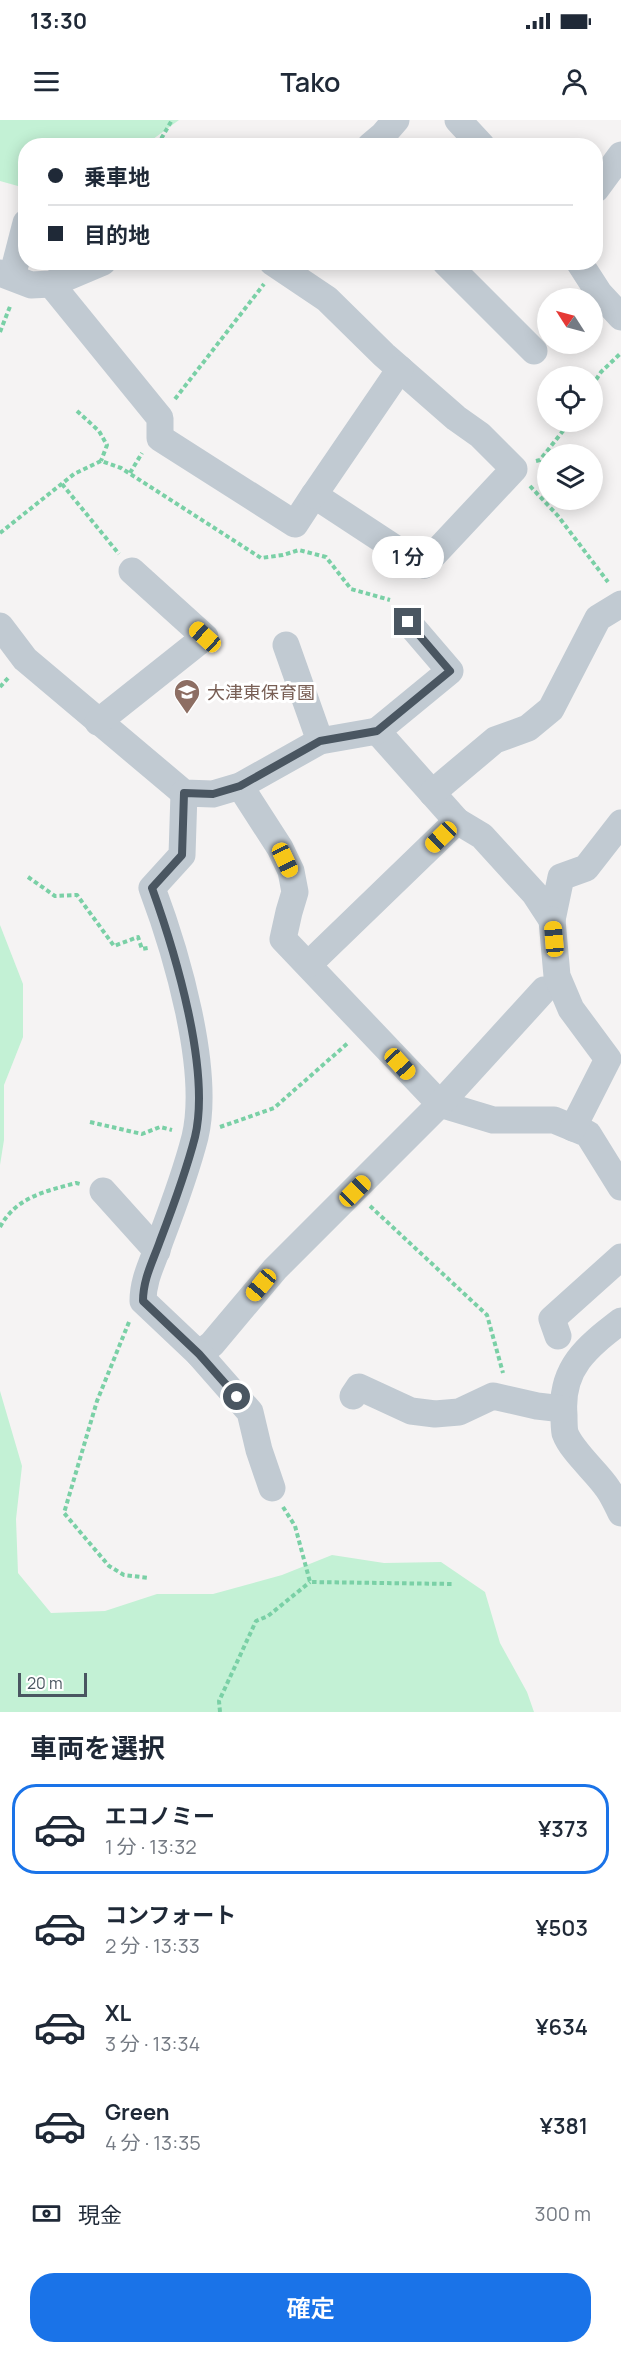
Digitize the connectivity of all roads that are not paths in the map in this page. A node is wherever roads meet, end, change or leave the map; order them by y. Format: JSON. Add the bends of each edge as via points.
{"nodes":[{"id":1,"x":396,"y":120,"type":"edge"},
{"id":2,"x":458,"y":120,"type":"edge"},
{"id":3,"x":380,"y":138,"type":"edge"},
{"id":4,"x":475,"y":138,"type":"edge"},
{"id":5,"x":621,"y":155,"type":"edge"},
{"id":6,"x":603,"y":179,"type":"edge"},
{"id":7,"x":18,"y":250,"type":"edge"},
{"id":8,"x":84,"y":270,"type":"edge"},
{"id":9,"x":283,"y":270,"type":"edge"},
{"id":10,"x":453,"y":270,"type":"edge"},
{"id":11,"x":584,"y":270,"type":"edge"},
{"id":12,"x":10,"y":277,"type":"edge"},
{"id":13,"x":51,"y":284,"type":"junction"},
{"id":14,"x":621,"y":317,"type":"edge"},
{"id":15,"x":534,"y":351,"type":"dead end"},
{"id":16,"x":400,"y":369,"type":"junction"},
{"id":17,"x":314,"y":495,"type":"junction"},
{"id":18,"x":132,"y":571,"type":"road end"},
{"id":19,"x":620,"y":604,"type":"edge"},
{"id":20,"x":408,"y":622,"type":"dead end"},
{"id":21,"x":0,"y":626,"type":"edge"},
{"id":22,"x":286,"y":645,"type":"dead end"},
{"id":23,"x":98,"y":722,"type":"junction"},
{"id":24,"x":377,"y":731,"type":"junction"},
{"id":25,"x":320,"y":741,"type":"junction"},
{"id":26,"x":240,"y":786,"type":"junction"},
{"id":27,"x":184,"y":793,"type":"junction"},
{"id":28,"x":432,"y":793,"type":"junction"},
{"id":29,"x":457,"y":820,"type":"junction"},
{"id":30,"x":621,"y":823,"type":"edge"},
{"id":31,"x":552,"y":920,"type":"junction"},
{"id":32,"x":309,"y":964,"type":"junction"},
{"id":33,"x":544,"y":990,"type":"dead end"},
{"id":34,"x":440,"y":1104,"type":"junction"},
{"id":35,"x":573,"y":1128,"type":"junction"},
{"id":36,"x":621,"y":1187,"type":"edge"},
{"id":37,"x":103,"y":1191,"type":"road end"},
{"id":38,"x":157,"y":1251,"type":"junction"},
{"id":39,"x":621,"y":1257,"type":"edge"},
{"id":40,"x":621,"y":1321,"type":"edge"},
{"id":41,"x":558,"y":1336,"type":"dead end"},
{"id":42,"x":199,"y":1354,"type":"junction"},
{"id":43,"x":353,"y":1396,"type":"dead end"},
{"id":44,"x":563,"y":1409,"type":"junction"},
{"id":45,"x":272,"y":1488,"type":"road end"},
{"id":46,"x":621,"y":1514,"type":"edge"}],
"edges":[{"from":1,"to":3,"type":"street"},
{"from":2,"to":4,"type":"street"},
{"from":5,"to":6,"type":"street"},
{"from":7,"to":12,"type":"street"},
{"from":8,"to":13,"type":"street"},
{"from":9,"to":16,"type":"street","via":[[327,299]]},
{"from":10,"to":15,"type":"street"},
{"from":11,"to":14,"type":"street"},
{"from":12,"to":13,"type":"street","via":[[30,285]]},
{"from":13,"to":17,"type":"street","via":[[160,418],[160,438],[295,524]]},
{"from":16,"to":17,"type":"street"},
{"from":16,"to":17,"type":"street","via":[[480,435],[514,469],[424,565]]},
{"from":18,"to":23,"type":"street","via":[[205,637]]},
{"from":19,"to":28,"type":"street","via":[[598,618],[551,708],[528,728],[495,740]]},
{"from":20,"to":24,"type":"street","via":[[450,671]]},
{"from":21,"to":23,"type":"street","via":[[25,659]]},
{"from":22,"to":25,"type":"street"},
{"from":23,"to":27,"type":"street"},
{"from":24,"to":25,"type":"street"},
{"from":24,"to":28,"type":"street"},
{"from":25,"to":26,"type":"street"},
{"from":26,"to":27,"type":"street","via":[[213,794]]},
{"from":26,"to":32,"type":"street","via":[[291,871],[295,892],[284,939]]},
{"from":27,"to":38,"type":"street","via":[[182,855],[152,888],[171,941],[196,1054],[198,1114],[195,1136]]},
{"from":28,"to":29,"type":"street"},
{"from":29,"to":31,"type":"street","via":[[482,836],[536,894]]},
{"from":29,"to":32,"type":"street"},
{"from":30,"to":31,"type":"street","via":[[586,868],[561,877]]},
{"from":31,"to":35,"type":"street","via":[[557,976],[571,1009],[608,1059]]},
{"from":32,"to":34,"type":"street"},
{"from":33,"to":34,"type":"street"},
{"from":34,"to":35,"type":"street","via":[[493,1120],[554,1120]]},
{"from":34,"to":42,"type":"street","via":[[275,1269],[212,1344]]},
{"from":35,"to":36,"type":"street","via":[[588,1134]]},
{"from":37,"to":38,"type":"street"},
{"from":38,"to":42,"type":"street","via":[[143,1285],[143,1301]]},
{"from":39,"to":41,"type":"street","via":[[552,1319]]},
{"from":40,"to":44,"type":"street","via":[[580,1356],[562,1396]]},
{"from":42,"to":45,"type":"street","via":[[250,1412]]},
{"from":43,"to":44,"type":"street","via":[[359,1387],[411,1411],[435,1414],[459,1412],[493,1396]]},
{"from":44,"to":46,"type":"street","via":[[565,1434],[608,1489]]}]}
